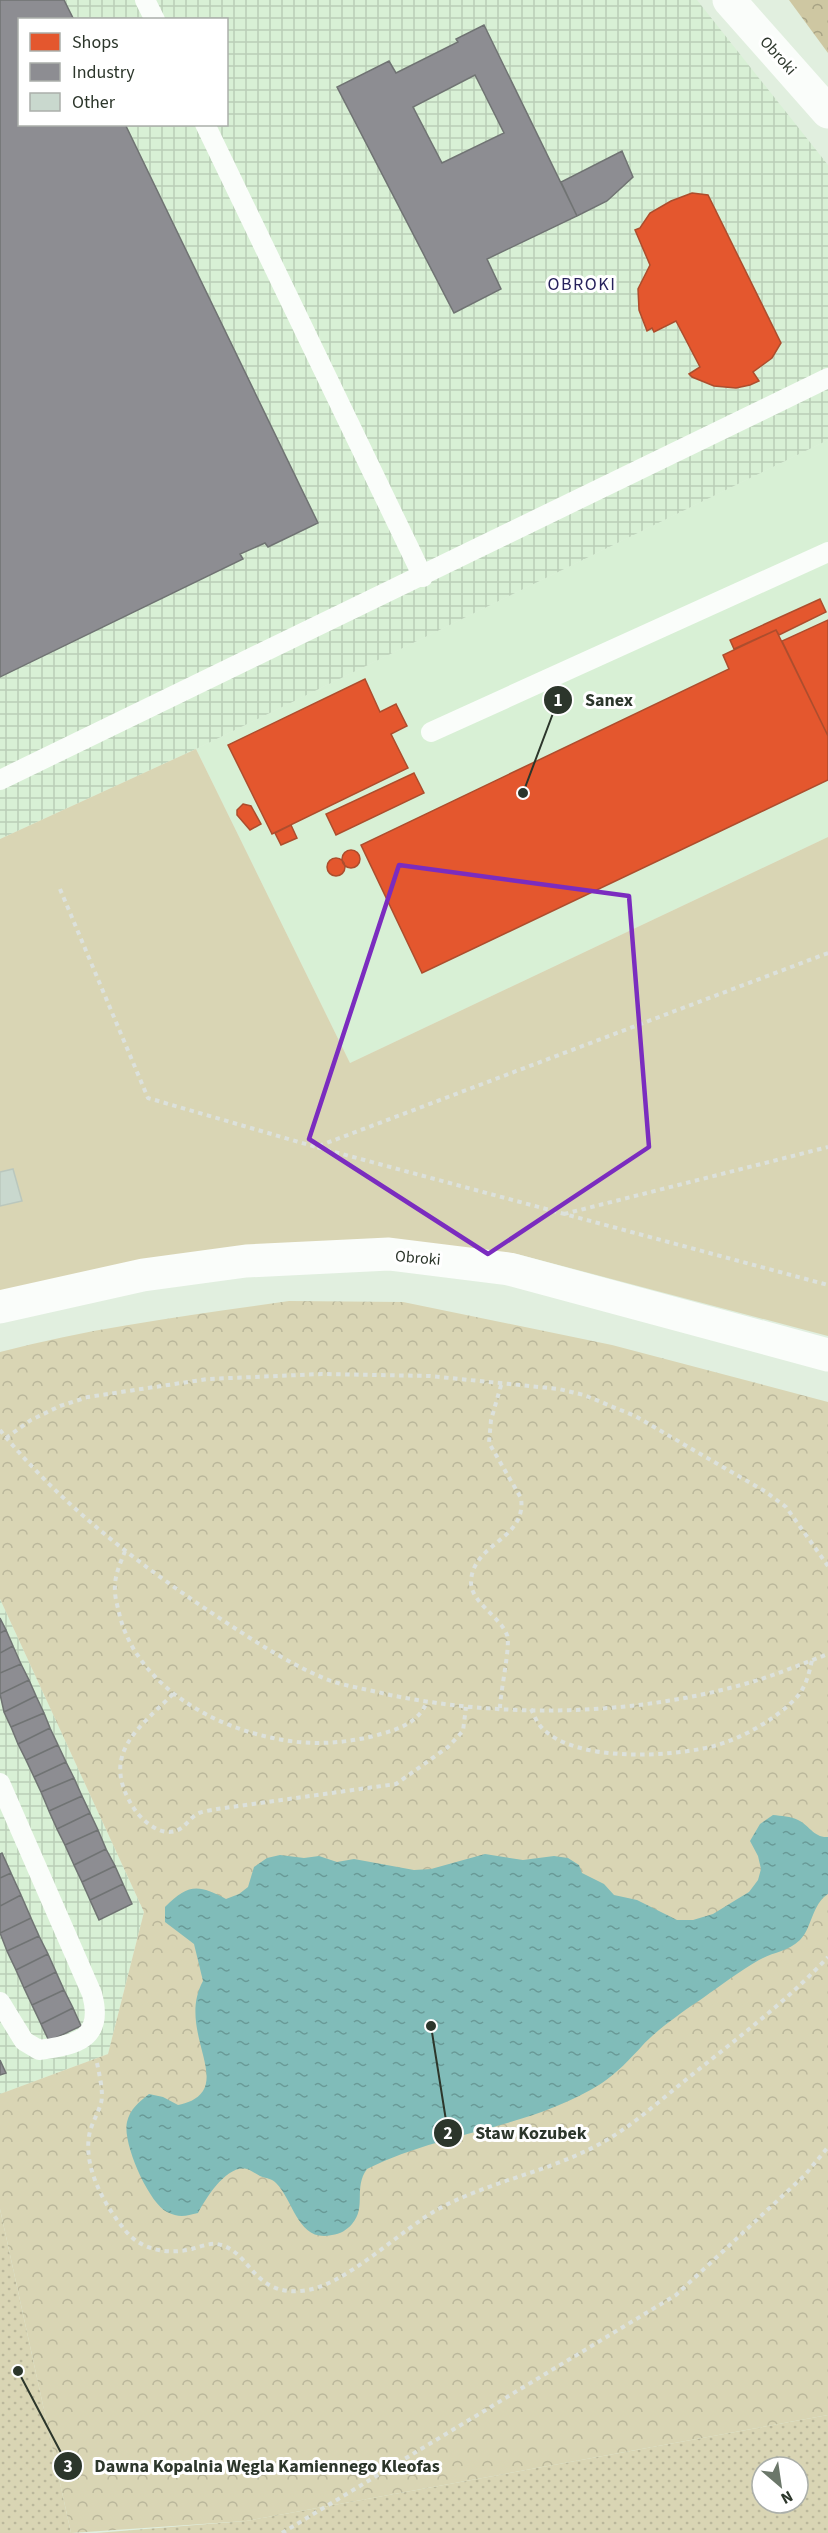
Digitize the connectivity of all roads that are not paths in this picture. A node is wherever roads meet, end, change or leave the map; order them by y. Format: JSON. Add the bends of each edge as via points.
{"nodes":[{"id":1,"x":145,"y":0,"type":"edge"},
{"id":2,"x":729,"y":0,"type":"edge"},
{"id":3,"x":154,"y":18,"type":"edge"},
{"id":4,"x":828,"y":112,"type":"edge"},
{"id":5,"x":206,"y":126,"type":"edge"},
{"id":6,"x":828,"y":378,"type":"edge"},
{"id":7,"x":828,"y":552,"type":"edge"},
{"id":8,"x":423,"y":577,"type":"junction"},
{"id":9,"x":431,"y":732,"type":"dead end"},
{"id":10,"x":0,"y":780,"type":"edge"},
{"id":11,"x":0,"y":1307,"type":"edge"},
{"id":12,"x":828,"y":1355,"type":"edge"},
{"id":13,"x":0,"y":1783,"type":"edge"},
{"id":14,"x":0,"y":2002,"type":"edge"}],
"edges":[{"from":1,"to":3,"type":"lane"},
{"from":2,"to":4,"type":"street","name":"Obroki"},
{"from":5,"to":8,"type":"lane"},
{"from":6,"to":8,"type":"lane"},
{"from":7,"to":9,"type":"lane"},
{"from":8,"to":10,"type":"lane"},
{"from":11,"to":12,"type":"street","name":"Obroki","via":[[143,1275],[246,1261],[389,1254],[509,1269]]},
{"from":13,"to":14,"type":"lane","via":[[92,1994],[97,2014],[92,2031],[77,2040],[39,2050],[24,2041]]}]}
